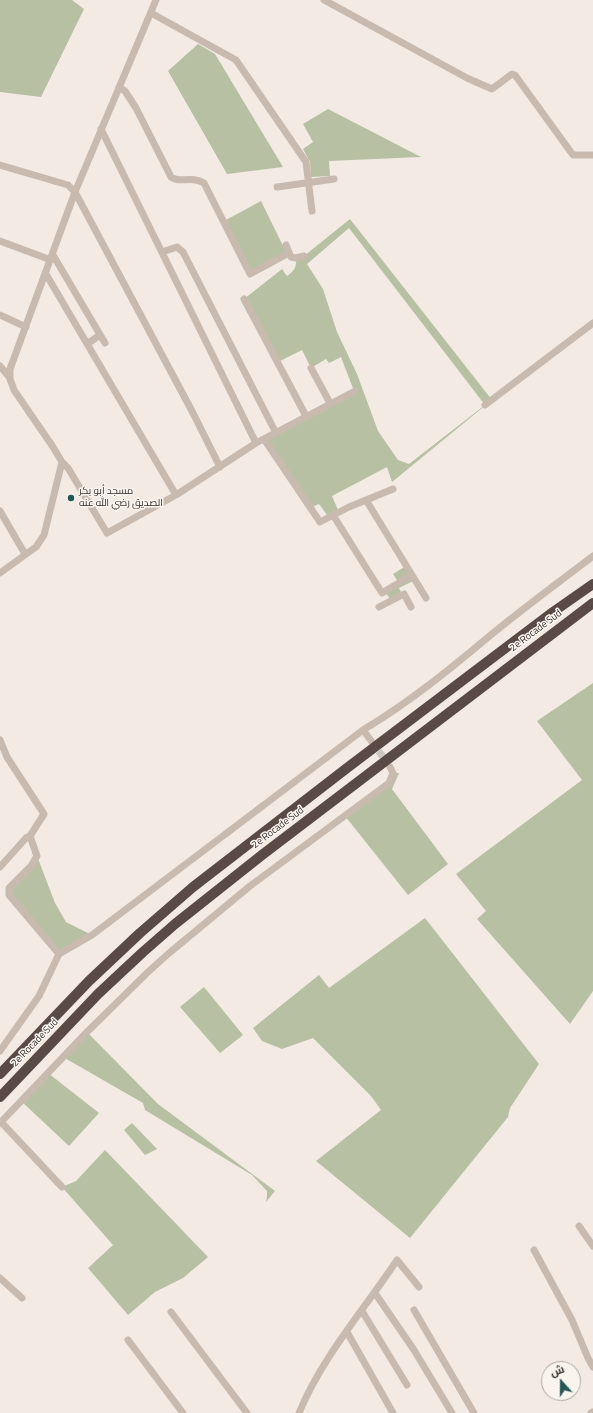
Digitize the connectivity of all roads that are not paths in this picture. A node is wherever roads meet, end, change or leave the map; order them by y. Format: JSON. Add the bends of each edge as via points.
{"nodes":[{"id":1,"x":156,"y":0,"type":"edge"},
{"id":2,"x":324,"y":0,"type":"edge"},
{"id":3,"x":151,"y":13,"type":"junction"},
{"id":4,"x":119,"y":87,"type":"junction"},
{"id":5,"x":101,"y":129,"type":"junction"},
{"id":6,"x":593,"y":155,"type":"edge"},
{"id":7,"x":0,"y":165,"type":"edge"},
{"id":8,"x":334,"y":179,"type":"dead end"},
{"id":9,"x":308,"y":182,"type":"junction"},
{"id":10,"x":277,"y":187,"type":"dead end"},
{"id":11,"x":76,"y":192,"type":"junction"},
{"id":12,"x":312,"y":211,"type":"dead end"},
{"id":13,"x":0,"y":241,"type":"edge"},
{"id":14,"x":286,"y":245,"type":"dead end"},
{"id":15,"x":162,"y":252,"type":"junction"},
{"id":16,"x":289,"y":253,"type":"junction"},
{"id":17,"x":304,"y":256,"type":"dead end"},
{"id":18,"x":52,"y":257,"type":"junction"},
{"id":19,"x":46,"y":274,"type":"junction"},
{"id":20,"x":244,"y":299,"type":"dead end"},
{"id":21,"x":0,"y":315,"type":"edge"},
{"id":22,"x":593,"y":323,"type":"edge"},
{"id":23,"x":26,"y":327,"type":"junction"},
{"id":24,"x":100,"y":335,"type":"junction"},
{"id":25,"x":105,"y":343,"type":"dead end"},
{"id":26,"x":87,"y":344,"type":"junction"},
{"id":27,"x":0,"y":366,"type":"edge"},
{"id":28,"x":311,"y":368,"type":"dead end"},
{"id":29,"x":10,"y":379,"type":"junction"},
{"id":30,"x":355,"y":391,"type":"dead end"},
{"id":31,"x":330,"y":403,"type":"junction"},
{"id":32,"x":485,"y":406,"type":"dead end"},
{"id":33,"x":306,"y":416,"type":"junction"},
{"id":34,"x":276,"y":432,"type":"junction"},
{"id":35,"x":264,"y":439,"type":"junction"},
{"id":36,"x":256,"y":443,"type":"junction"},
{"id":37,"x":62,"y":462,"type":"junction"},
{"id":38,"x":220,"y":467,"type":"junction"},
{"id":39,"x":393,"y":489,"type":"dead end"},
{"id":40,"x":176,"y":495,"type":"junction"},
{"id":41,"x":366,"y":500,"type":"junction"},
{"id":42,"x":0,"y":511,"type":"edge"},
{"id":43,"x":333,"y":515,"type":"junction"},
{"id":44,"x":25,"y":554,"type":"junction"},
{"id":45,"x":593,"y":556,"type":"edge"},
{"id":46,"x":0,"y":573,"type":"edge"},
{"id":47,"x":412,"y":575,"type":"junction"},
{"id":48,"x":593,"y":584,"type":"edge"},
{"id":49,"x":385,"y":591,"type":"junction"},
{"id":50,"x":426,"y":598,"type":"dead end"},
{"id":51,"x":390,"y":600,"type":"junction"},
{"id":52,"x":593,"y":603,"type":"edge"},
{"id":53,"x":411,"y":606,"type":"dead end"},
{"id":54,"x":379,"y":607,"type":"dead end"},
{"id":55,"x":363,"y":730,"type":"junction"},
{"id":56,"x":0,"y":740,"type":"edge"},
{"id":57,"x":372,"y":742,"type":"tunnel mouth"},
{"id":58,"x":390,"y":767,"type":"dead end"},
{"id":59,"x":30,"y":836,"type":"junction"},
{"id":60,"x":0,"y":867,"type":"edge"},
{"id":61,"x":59,"y":954,"type":"junction"},
{"id":62,"x":0,"y":1051,"type":"edge"},
{"id":63,"x":0,"y":1074,"type":"edge"},
{"id":64,"x":0,"y":1097,"type":"edge"},
{"id":65,"x":0,"y":1122,"type":"edge"},
{"id":66,"x":62,"y":1187,"type":"dead end"},
{"id":67,"x":579,"y":1226,"type":"dead end"},
{"id":68,"x":593,"y":1246,"type":"edge"},
{"id":69,"x":534,"y":1250,"type":"dead end"},
{"id":70,"x":0,"y":1278,"type":"edge"},
{"id":71,"x":419,"y":1287,"type":"dead end"},
{"id":72,"x":375,"y":1293,"type":"junction"},
{"id":73,"x":22,"y":1298,"type":"dead end"},
{"id":74,"x":414,"y":1310,"type":"dead end"},
{"id":75,"x":362,"y":1311,"type":"junction"},
{"id":76,"x":171,"y":1312,"type":"dead end"},
{"id":77,"x":347,"y":1332,"type":"junction"},
{"id":78,"x":128,"y":1340,"type":"dead end"},
{"id":79,"x":593,"y":1367,"type":"edge"},
{"id":80,"x":407,"y":1385,"type":"dead end"},
{"id":81,"x":183,"y":1413,"type":"edge"},
{"id":82,"x":247,"y":1413,"type":"edge"},
{"id":83,"x":299,"y":1413,"type":"edge"},
{"id":84,"x":393,"y":1413,"type":"edge"},
{"id":85,"x":452,"y":1413,"type":"edge"},
{"id":86,"x":474,"y":1413,"type":"edge"}],
"edges":[{"from":1,"to":3,"type":"street"},
{"from":2,"to":6,"type":"street","via":[[492,89],[512,74],[515,75],[573,155]]},
{"from":3,"to":4,"type":"street"},
{"from":3,"to":9,"type":"street","via":[[236,60],[306,162]]},
{"from":4,"to":5,"type":"street"},
{"from":4,"to":16,"type":"street","via":[[125,91],[136,108],[170,177],[174,180],[197,178],[204,183],[250,274]]},
{"from":5,"to":11,"type":"street"},
{"from":5,"to":15,"type":"street"},
{"from":7,"to":11,"type":"street","via":[[68,185]]},
{"from":8,"to":9,"type":"street"},
{"from":9,"to":10,"type":"street"},
{"from":9,"to":12,"type":"street"},
{"from":11,"to":18,"type":"street"},
{"from":11,"to":38,"type":"street"},
{"from":13,"to":18,"type":"street"},
{"from":14,"to":16,"type":"street"},
{"from":15,"to":34,"type":"street","via":[[177,247],[183,252]]},
{"from":15,"to":36,"type":"street"},
{"from":16,"to":17,"type":"street","via":[[291,257]]},
{"from":18,"to":19,"type":"street"},
{"from":18,"to":24,"type":"street"},
{"from":19,"to":23,"type":"street"},
{"from":19,"to":26,"type":"street"},
{"from":20,"to":33,"type":"street"},
{"from":21,"to":23,"type":"street"},
{"from":22,"to":32,"type":"street"},
{"from":23,"to":29,"type":"street","via":[[10,369]]},
{"from":24,"to":25,"type":"street"},
{"from":24,"to":26,"type":"street"},
{"from":26,"to":40,"type":"street"},
{"from":27,"to":29,"type":"street"},
{"from":28,"to":31,"type":"street"},
{"from":29,"to":37,"type":"street","via":[[14,390]]},
{"from":30,"to":31,"type":"street"},
{"from":31,"to":33,"type":"street"},
{"from":33,"to":34,"type":"street"},
{"from":34,"to":35,"type":"street"},
{"from":35,"to":36,"type":"street"},
{"from":35,"to":43,"type":"street","via":[[320,522]]},
{"from":36,"to":38,"type":"street"},
{"from":37,"to":40,"type":"street","via":[[107,533]]},
{"from":37,"to":44,"type":"street","via":[[44,535],[36,547]]},
{"from":38,"to":40,"type":"street"},
{"from":39,"to":41,"type":"street"},
{"from":41,"to":43,"type":"street"},
{"from":41,"to":47,"type":"street"},
{"from":42,"to":44,"type":"street"},
{"from":43,"to":49,"type":"street","via":[[382,593]]},
{"from":44,"to":46,"type":"street"},
{"from":45,"to":55,"type":"street","via":[[447,672],[391,714]]},
{"from":47,"to":49,"type":"street"},
{"from":47,"to":50,"type":"street"},
{"from":48,"to":63,"type":"highway","name":"2e Rocade Sud","via":[[193,887],[108,962]]},
{"from":49,"to":51,"type":"street"},
{"from":51,"to":53,"type":"street","via":[[404,594]]},
{"from":51,"to":54,"type":"street"},
{"from":52,"to":64,"type":"highway","name":"2e Rocade Sud","via":[[175,924],[98,994]]},
{"from":55,"to":57,"type":"street"},
{"from":55,"to":61,"type":"street","via":[[92,935]]},
{"from":56,"to":59,"type":"street","via":[[7,758],[44,814]]},
{"from":58,"to":65,"type":"street","via":[[393,773],[389,783],[250,886],[148,972]]},
{"from":59,"to":60,"type":"street"},
{"from":59,"to":61,"type":"street","via":[[37,856],[31,866],[9,888],[9,895]]},
{"from":61,"to":62,"type":"street","via":[[39,996]]},
{"from":65,"to":66,"type":"street"},
{"from":67,"to":68,"type":"street"},
{"from":69,"to":79,"type":"street","via":[[572,1320]]},
{"from":70,"to":73,"type":"street"},
{"from":71,"to":72,"type":"street","via":[[397,1260]]},
{"from":72,"to":75,"type":"street"},
{"from":72,"to":85,"type":"street","via":[[414,1350]]},
{"from":74,"to":86,"type":"street"},
{"from":75,"to":77,"type":"street"},
{"from":75,"to":80,"type":"street"},
{"from":76,"to":82,"type":"street"},
{"from":77,"to":83,"type":"street","via":[[327,1360]]},
{"from":77,"to":84,"type":"street"},
{"from":78,"to":81,"type":"street"}]}
